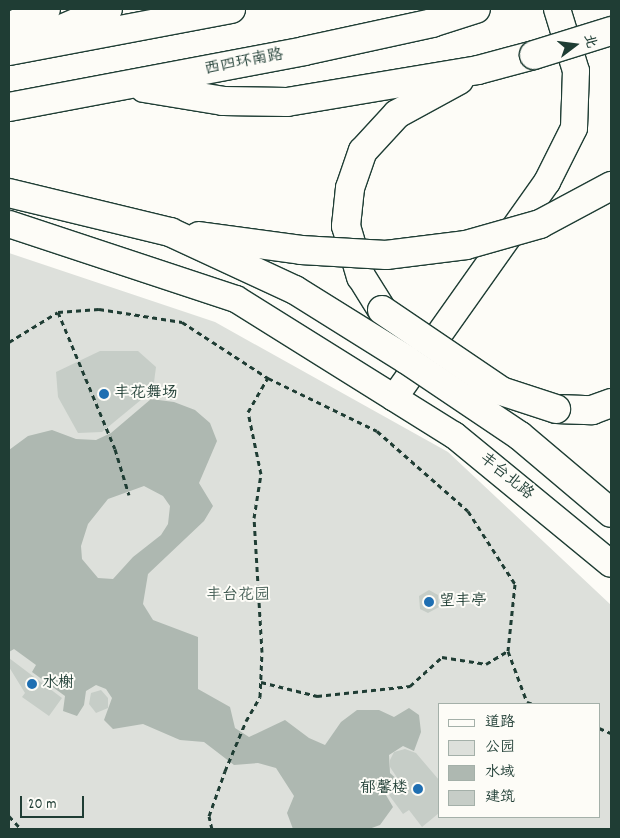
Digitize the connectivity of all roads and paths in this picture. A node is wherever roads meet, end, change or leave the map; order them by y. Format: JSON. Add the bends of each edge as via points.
{"nodes":[{"id":1,"x":46,"y":9,"type":"edge"},
{"id":2,"x":108,"y":9,"type":"edge"},
{"id":3,"x":231,"y":9,"type":"edge"},
{"id":4,"x":476,"y":9,"type":"edge"},
{"id":5,"x":557,"y":9,"type":"edge"},
{"id":6,"x":9,"y":27,"type":"edge"},
{"id":7,"x":9,"y":31,"type":"edge"},
{"id":8,"x":611,"y":31,"type":"edge"},
{"id":9,"x":48,"y":37,"type":"junction"},
{"id":10,"x":9,"y":45,"type":"edge"},
{"id":11,"x":9,"y":51,"type":"edge"},
{"id":12,"x":478,"y":70,"type":"junction"},
{"id":13,"x":9,"y":108,"type":"edge"},
{"id":14,"x":611,"y":186,"type":"edge"},
{"id":15,"x":9,"y":193,"type":"edge"},
{"id":16,"x":9,"y":224,"type":"edge"},
{"id":17,"x":170,"y":232,"type":"junction"},
{"id":18,"x":58,"y":312,"type":"junction"},
{"id":19,"x":9,"y":342,"type":"edge"},
{"id":20,"x":268,"y":378,"type":"junction"},
{"id":21,"x":394,"y":398,"type":"junction"},
{"id":22,"x":611,"y":403,"type":"edge"},
{"id":23,"x":130,"y":496,"type":"dead end"},
{"id":24,"x":611,"y":513,"type":"edge"},
{"id":25,"x":611,"y":564,"type":"edge"},
{"id":26,"x":508,"y":651,"type":"junction"},
{"id":27,"x":261,"y":682,"type":"junction"},
{"id":28,"x":530,"y":703,"type":"edge"},
{"id":29,"x":9,"y":816,"type":"edge"},
{"id":30,"x":21,"y":829,"type":"edge"},
{"id":31,"x":212,"y":829,"type":"edge"}],
"edges":[{"from":1,"to":6,"type":"main road"},
{"from":2,"to":9,"type":"main road"},
{"from":3,"to":11,"type":"main road"},
{"from":4,"to":13,"type":"main road","name":"西四环南路","via":[[304,51]]},
{"from":5,"to":21,"type":"street","via":[[576,71],[574,128],[547,182]]},
{"from":7,"to":9,"type":"street"},
{"from":8,"to":12,"type":"main road","bridge":true},
{"from":9,"to":10,"type":"main road"},
{"from":12,"to":13,"type":"main road","name":"西四环南路","via":[[287,102],[223,101],[135,86]]},
{"from":12,"to":22,"type":"main road","bridge":true,"via":[[396,114],[364,151],[350,188],[346,226],[361,277],[382,310],[501,391],[556,409],[592,410]]},
{"from":14,"to":17,"type":"main road","bridge":true,"via":[[540,224],[466,245],[386,255],[301,250]]},
{"from":15,"to":17,"type":"main road","bridge":true},
{"from":16,"to":21,"type":"street","via":[[236,299]]},
{"from":17,"to":24,"type":"main road","bridge":true,"via":[[295,290],[407,360],[520,436]]},
{"from":18,"to":19,"type":"path"},
{"from":18,"to":20,"type":"path","via":[[99,309],[182,322]]},
{"from":18,"to":23,"type":"path","via":[[115,449]]},
{"from":20,"to":26,"type":"path","via":[[377,431],[468,511],[515,584]]},
{"from":20,"to":27,"type":"path","via":[[248,412],[261,474],[254,518]]},
{"from":21,"to":25,"type":"street","name":"丰台北路","via":[[454,435]]},
{"from":26,"to":27,"type":"path","via":[[486,664],[442,657],[410,686],[317,696]]},
{"from":26,"to":28,"type":"path"},
{"from":27,"to":31,"type":"path","via":[[260,697],[225,771],[210,816]]},
{"from":29,"to":30,"type":"path"}]}
